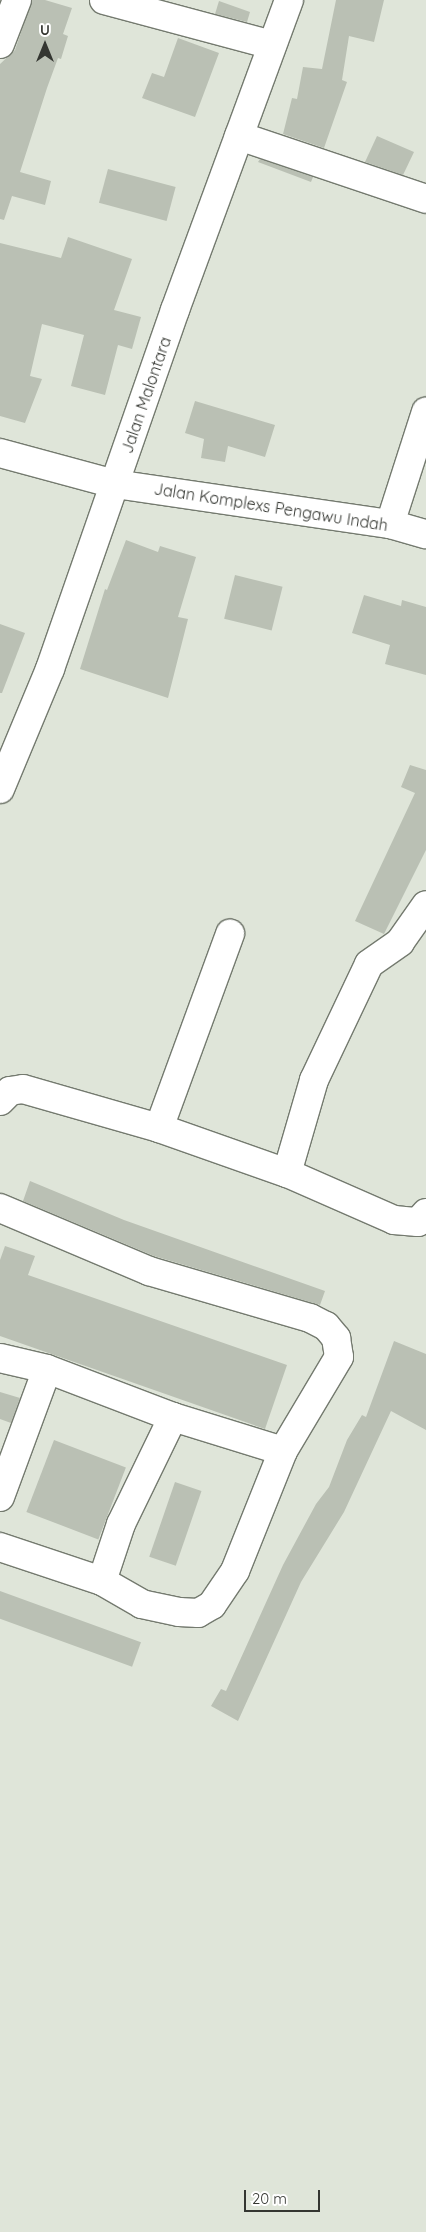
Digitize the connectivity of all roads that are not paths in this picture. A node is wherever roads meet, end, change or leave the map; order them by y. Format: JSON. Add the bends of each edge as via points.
{"nodes":[{"id":1,"x":17,"y":0,"type":"edge"},
{"id":2,"x":104,"y":0,"type":"edge"},
{"id":3,"x":289,"y":0,"type":"edge"},
{"id":4,"x":0,"y":44,"type":"edge"},
{"id":5,"x":272,"y":45,"type":"junction"},
{"id":6,"x":238,"y":136,"type":"junction"},
{"id":7,"x":426,"y":199,"type":"edge"},
{"id":8,"x":426,"y":412,"type":"edge"},
{"id":9,"x":0,"y":454,"type":"edge"},
{"id":10,"x":115,"y":484,"type":"junction"},
{"id":11,"x":390,"y":524,"type":"junction"},
{"id":12,"x":426,"y":534,"type":"edge"},
{"id":13,"x":0,"y":789,"type":"edge"},
{"id":14,"x":426,"y":905,"type":"edge"},
{"id":15,"x":230,"y":934,"type":"dead end"},
{"id":16,"x":0,"y":1100,"type":"edge"},
{"id":17,"x":159,"y":1128,"type":"junction"},
{"id":18,"x":287,"y":1173,"type":"junction"},
{"id":19,"x":0,"y":1208,"type":"edge"},
{"id":20,"x":426,"y":1214,"type":"edge"},
{"id":21,"x":0,"y":1358,"type":"edge"},
{"id":22,"x":48,"y":1369,"type":"junction"},
{"id":23,"x":173,"y":1417,"type":"junction"},
{"id":24,"x":283,"y":1451,"type":"junction"},
{"id":25,"x":0,"y":1497,"type":"edge"},
{"id":26,"x":0,"y":1548,"type":"edge"},
{"id":27,"x":102,"y":1581,"type":"junction"}],
"edges":[{"from":1,"to":4,"type":"street"},
{"from":2,"to":5,"type":"street"},
{"from":3,"to":5,"type":"street","name":"Jalan Malontara"},
{"from":5,"to":6,"type":"street","name":"Jalan Malontara"},
{"from":6,"to":7,"type":"street"},
{"from":6,"to":10,"type":"street","name":"Jalan Malontara"},
{"from":8,"to":11,"type":"street"},
{"from":9,"to":10,"type":"street","name":"Jalan Komplexs Pengawu Indah"},
{"from":10,"to":11,"type":"street","name":"Jalan Komplexs Pengawu Indah"},
{"from":10,"to":13,"type":"street","name":"Jalan Malontara","via":[[50,669]]},
{"from":11,"to":12,"type":"street","name":"Jalan Komplexs Pengawu Indah"},
{"from":14,"to":18,"type":"street","via":[[400,942],[369,964],[314,1080]]},
{"from":15,"to":17,"type":"street"},
{"from":16,"to":17,"type":"street","via":[[10,1091],[23,1089]]},
{"from":17,"to":18,"type":"street"},
{"from":18,"to":20,"type":"street","via":[[394,1220],[418,1222]]},
{"from":19,"to":24,"type":"street","via":[[149,1272],[289,1311],[326,1326],[336,1338],[339,1357]]},
{"from":21,"to":22,"type":"street"},
{"from":22,"to":23,"type":"street"},
{"from":22,"to":25,"type":"street"},
{"from":23,"to":24,"type":"street"},
{"from":23,"to":27,"type":"street","via":[[121,1524]]},
{"from":24,"to":27,"type":"street","via":[[235,1571],[212,1605],[198,1613],[165,1610],[142,1604]]},
{"from":26,"to":27,"type":"street"}]}
